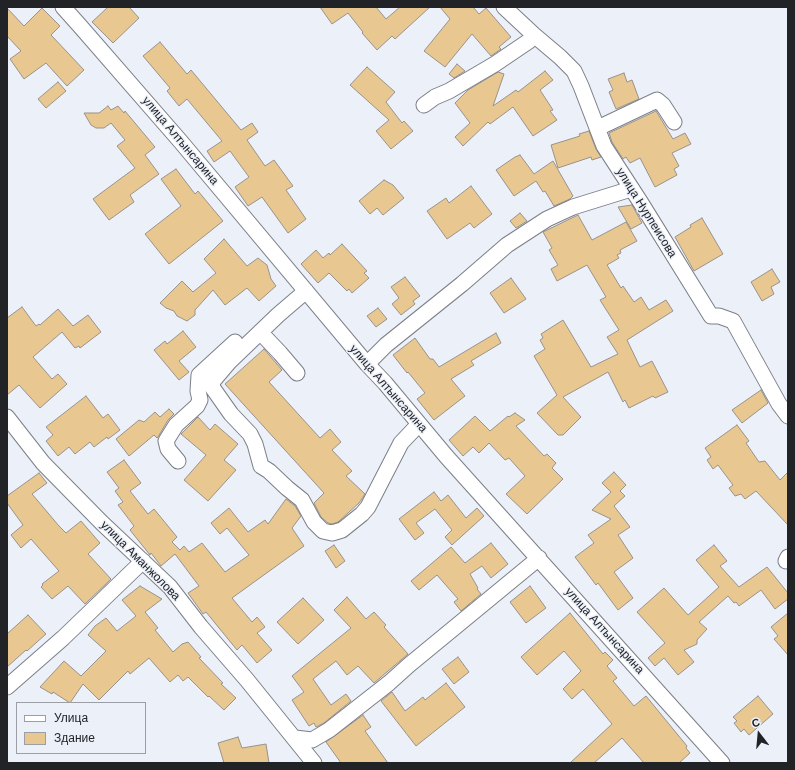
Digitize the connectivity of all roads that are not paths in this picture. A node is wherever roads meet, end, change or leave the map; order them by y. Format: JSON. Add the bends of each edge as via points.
{"nodes":[{"id":1,"x":63,"y":7,"type":"edge"},
{"id":2,"x":504,"y":7,"type":"edge"},
{"id":3,"x":534,"y":35,"type":"junction"},
{"id":4,"x":424,"y":105,"type":"dead end"},
{"id":5,"x":674,"y":122,"type":"dead end"},
{"id":6,"x":598,"y":128,"type":"junction"},
{"id":7,"x":631,"y":189,"type":"junction"},
{"id":8,"x":302,"y":287,"type":"junction"},
{"id":9,"x":260,"y":332,"type":"junction"},
{"id":10,"x":367,"y":364,"type":"junction"},
{"id":11,"x":297,"y":373,"type":"dead end"},
{"id":12,"x":788,"y":416,"type":"edge"},
{"id":13,"x":7,"y":417,"type":"edge"},
{"id":14,"x":419,"y":424,"type":"junction"},
{"id":15,"x":178,"y":461,"type":"dead end"},
{"id":16,"x":539,"y":558,"type":"junction"},
{"id":17,"x":143,"y":561,"type":"junction"},
{"id":18,"x":7,"y":687,"type":"edge"},
{"id":19,"x":296,"y":738,"type":"junction"},
{"id":20,"x":314,"y":763,"type":"edge"},
{"id":21,"x":722,"y":763,"type":"edge"}],
"edges":[{"from":1,"to":8,"type":"street","name":"улица Алтынсарина","via":[[181,142]]},
{"from":2,"to":3,"type":"street","name":"улица Нурпеисова"},
{"from":3,"to":4,"type":"street","via":[[494,64]]},
{"from":3,"to":6,"type":"street","name":"улица Нурпеисова","via":[[574,71]]},
{"from":5,"to":6,"type":"street","via":[[657,100]]},
{"from":6,"to":7,"type":"street","name":"улица Нурпеисова","via":[[604,146]]},
{"from":7,"to":10,"type":"street","via":[[573,207],[547,219],[514,241],[386,345]]},
{"from":7,"to":12,"type":"street","name":"улица Нурпеисова","via":[[710,316],[733,321]]},
{"from":8,"to":9,"type":"street","via":[[284,310]]},
{"from":8,"to":10,"type":"street","name":"улица Алтынсарина"},
{"from":8,"to":15,"type":"street","via":[[200,375],[200,400],[197,406],[176,425],[166,441],[168,449]]},
{"from":9,"to":11,"type":"street"},
{"from":9,"to":14,"type":"street","via":[[230,361],[213,381],[212,387],[231,414],[250,434],[261,466],[302,500],[314,522],[323,531],[332,533],[342,530],[362,514],[401,443]]},
{"from":10,"to":14,"type":"street","name":"улица Алтынсарина"},
{"from":13,"to":17,"type":"street","name":"улица Аманжолова","via":[[43,463]]},
{"from":14,"to":16,"type":"street","name":"улица Алтынсарина","via":[[487,503]]},
{"from":16,"to":19,"type":"street","via":[[408,665],[379,692],[329,730],[312,740]]},
{"from":16,"to":21,"type":"street","name":"улица Алтынсарина"},
{"from":17,"to":18,"type":"street","via":[[63,638]]},
{"from":17,"to":19,"type":"street","name":"улица Аманжолова","via":[[170,587]]},
{"from":19,"to":20,"type":"street","name":"улица Аманжолова"}]}
